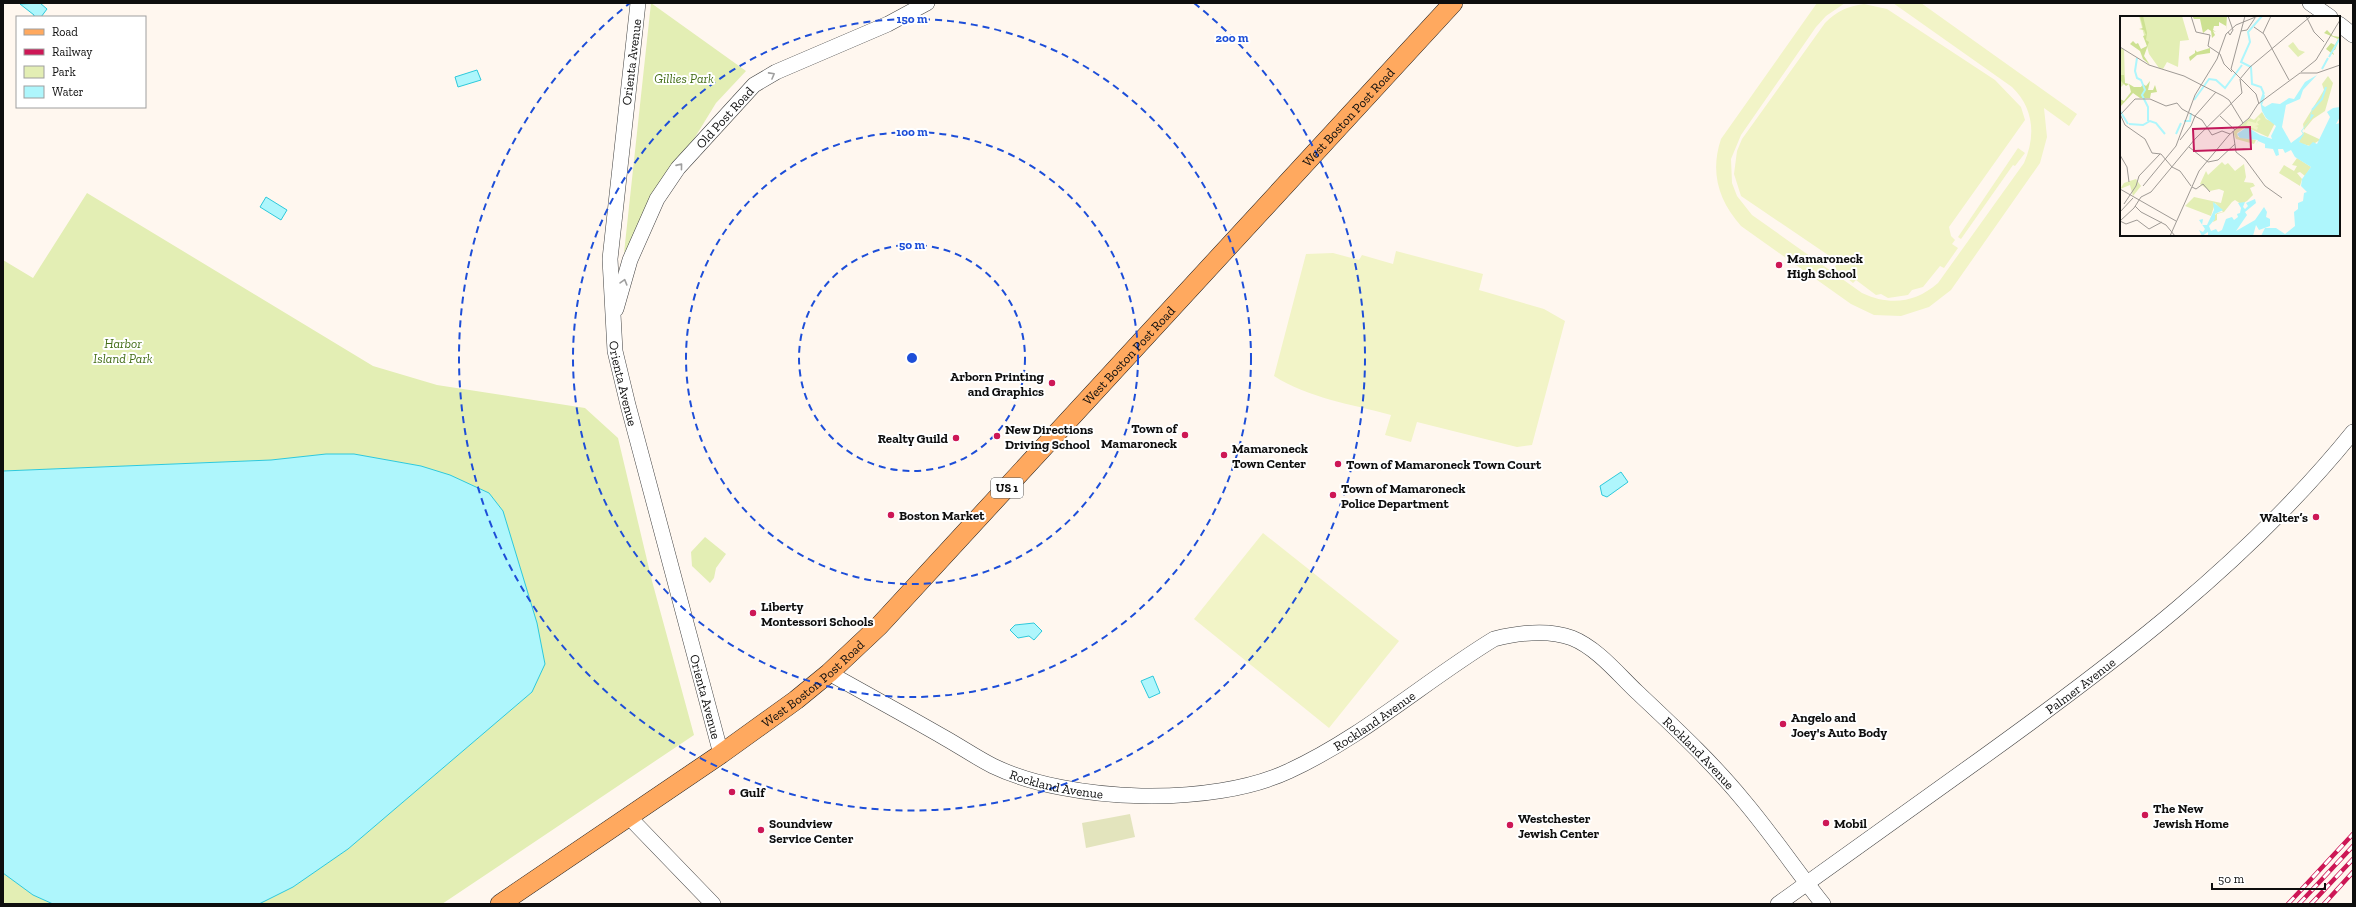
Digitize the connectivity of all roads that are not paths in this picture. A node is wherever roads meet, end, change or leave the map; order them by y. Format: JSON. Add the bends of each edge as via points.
{"nodes":[{"id":1,"x":638,"y":3,"type":"edge"},
{"id":2,"x":927,"y":3,"type":"edge"},
{"id":3,"x":1453,"y":3,"type":"edge"},
{"id":4,"x":2310,"y":3,"type":"edge"},
{"id":5,"x":2329,"y":16,"type":"edge"},
{"id":6,"x":2340,"y":25,"type":"edge"},
{"id":7,"x":2353,"y":34,"type":"edge"},
{"id":8,"x":613,"y":320,"type":"junction"},
{"id":9,"x":2353,"y":432,"type":"edge"},
{"id":10,"x":830,"y":673,"type":"junction"},
{"id":11,"x":721,"y":754,"type":"junction"},
{"id":12,"x":628,"y":816,"type":"junction"},
{"id":13,"x":1807,"y":883,"type":"junction"},
{"id":14,"x":500,"y":904,"type":"edge"},
{"id":15,"x":713,"y":904,"type":"edge"},
{"id":16,"x":1778,"y":904,"type":"edge"},
{"id":17,"x":1822,"y":904,"type":"edge"}],
"edges":[{"from":1,"to":8,"type":"street","name":"Orienta Avenue","via":[[611,243]]},
{"from":8,"to":2,"type":"street","name":"Old Post Road","one_way":true,"via":[[630,260],[657,199],[678,168],[750,89],[776,72],[888,24]]},
{"from":3,"to":10,"type":"main road","name":"West Boston Post Road","number":"US 1","via":[[956,544],[879,626]]},
{"from":4,"to":5,"type":"street"},
{"from":6,"to":7,"type":"street"},
{"from":8,"to":11,"type":"street","name":"Orienta Avenue","via":[[615,351],[628,405]]},
{"from":9,"to":13,"type":"street","name":"Palmer Avenue","via":[[2302,491],[2229,562],[2113,661]]},
{"from":10,"to":11,"type":"main road","name":"West Boston Post Road","number":"US 1"},
{"from":10,"to":13,"type":"street","name":"Rockland Avenue","via":[[993,766],[1025,778],[1065,787],[1101,793],[1148,796],[1190,794],[1262,783],[1322,754],[1494,639],[1512,634],[1534,633],[1570,638],[1584,644],[1614,669],[1694,746],[1744,800]]},
{"from":11,"to":12,"type":"main road","name":"West Boston Post Road","number":"US 1"},
{"from":12,"to":14,"type":"main road","name":"West Boston Post Road","number":"US 1"},
{"from":12,"to":15,"type":"street"},
{"from":13,"to":16,"type":"street","name":"Palmer Avenue"},
{"from":13,"to":17,"type":"street","name":"Rockland Avenue"}]}
